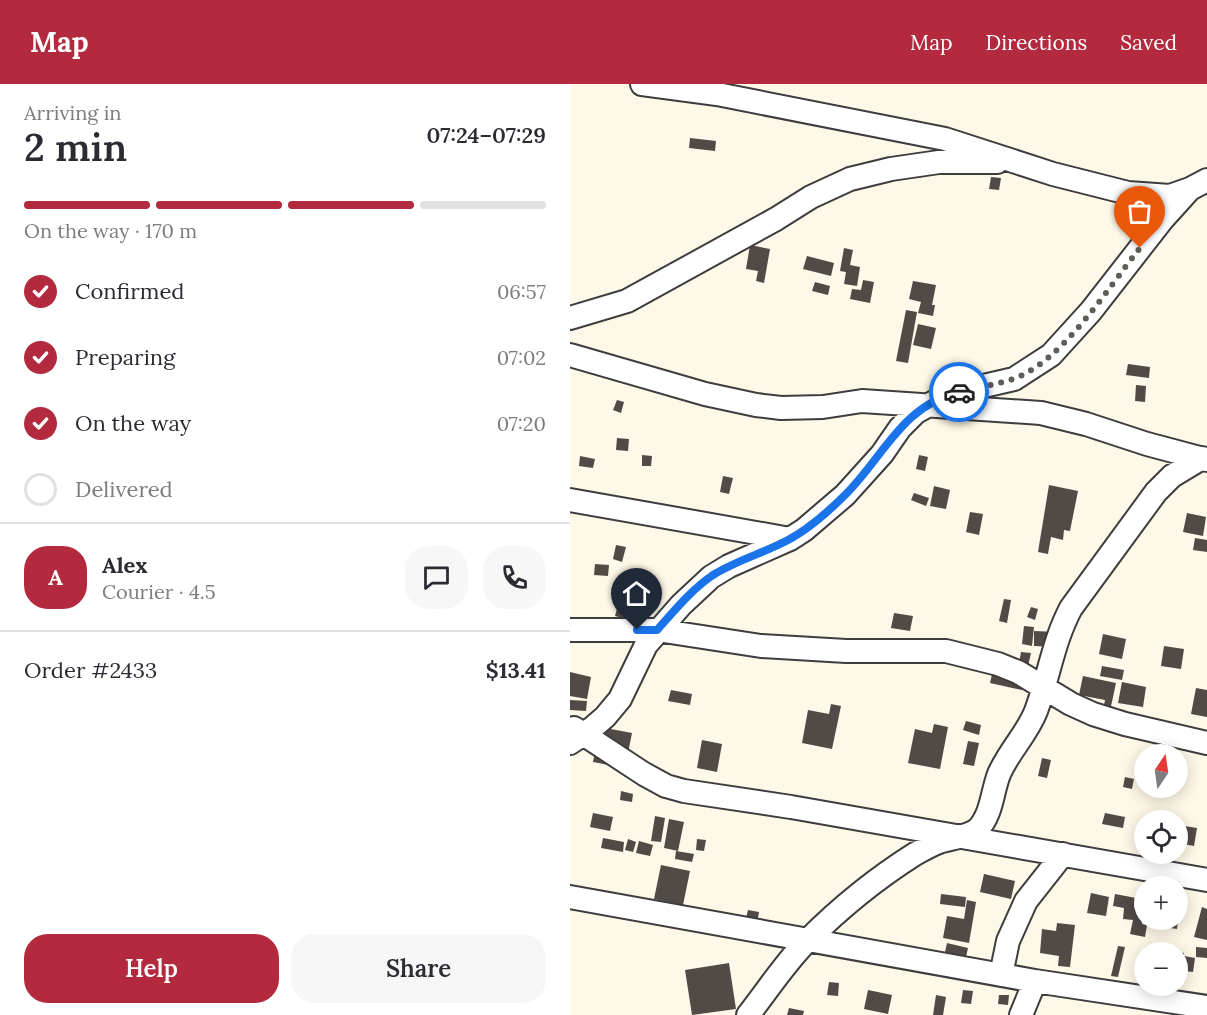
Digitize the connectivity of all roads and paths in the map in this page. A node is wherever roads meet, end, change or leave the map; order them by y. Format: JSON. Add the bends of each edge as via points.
{"nodes":[{"id":1,"x":642,"y":84,"type":"edge"},
{"id":2,"x":687,"y":88,"type":"edge"},
{"id":3,"x":1010,"y":161,"type":"junction"},
{"id":4,"x":1199,"y":185,"type":"edge"},
{"id":5,"x":570,"y":318,"type":"edge"},
{"id":6,"x":570,"y":355,"type":"edge"},
{"id":7,"x":925,"y":406,"type":"junction"},
{"id":8,"x":1204,"y":459,"type":"edge"},
{"id":9,"x":570,"y":500,"type":"edge"},
{"id":10,"x":790,"y":539,"type":"junction"},
{"id":11,"x":570,"y":630,"type":"edge"},
{"id":12,"x":657,"y":630,"type":"junction"},
{"id":13,"x":1043,"y":687,"type":"junction"},
{"id":14,"x":574,"y":734,"type":"edge"},
{"id":15,"x":1207,"y":743,"type":"edge"},
{"id":16,"x":960,"y":836,"type":"junction"},
{"id":17,"x":1063,"y":854,"type":"junction"},
{"id":18,"x":1207,"y":880,"type":"edge"},
{"id":19,"x":570,"y":897,"type":"edge"},
{"id":20,"x":806,"y":941,"type":"junction"},
{"id":21,"x":1001,"y":975,"type":"junction"},
{"id":22,"x":1035,"y":981,"type":"junction"},
{"id":23,"x":1207,"y":1007,"type":"edge"},
{"id":24,"x":748,"y":1015,"type":"edge"},
{"id":25,"x":1021,"y":1015,"type":"edge"}],
"edges":[{"from":1,"to":2,"type":"street"},
{"from":2,"to":3,"type":"street","via":[[945,139]]},
{"from":3,"to":4,"type":"street","via":[[1128,193],[1170,196]]},
{"from":3,"to":5,"type":"street","via":[[939,162],[850,179],[627,301]]},
{"from":4,"to":7,"type":"street","via":[[1162,220],[1051,355],[1014,379],[949,394]]},
{"from":6,"to":7,"type":"street","via":[[705,394],[764,406],[823,407],[862,401]]},
{"from":7,"to":8,"type":"street","via":[[1041,413]]},
{"from":7,"to":10,"type":"street","via":[[900,428],[845,495]]},
{"from":8,"to":13,"type":"street","via":[[1172,476],[1156,492],[1071,608],[1060,628]]},
{"from":9,"to":10,"type":"street"},
{"from":10,"to":12,"type":"street","via":[[711,577]]},
{"from":11,"to":12,"type":"street"},
{"from":12,"to":13,"type":"street","via":[[761,646],[946,651],[998,664]]},
{"from":12,"to":14,"type":"street","via":[[620,699],[605,717]]},
{"from":13,"to":15,"type":"street","via":[[1093,714]]},
{"from":13,"to":16,"type":"street","via":[[1030,724],[998,776],[985,818],[974,832]]},
{"from":14,"to":16,"type":"street","via":[[666,786]]},
{"from":16,"to":17,"type":"street"},
{"from":16,"to":20,"type":"street","via":[[916,853]]},
{"from":17,"to":18,"type":"street"},
{"from":17,"to":21,"type":"street","via":[[1026,901],[1008,941]]},
{"from":19,"to":20,"type":"street"},
{"from":20,"to":21,"type":"street"},
{"from":20,"to":24,"type":"street"},
{"from":21,"to":22,"type":"street"},
{"from":22,"to":23,"type":"street"},
{"from":22,"to":25,"type":"street"}]}
